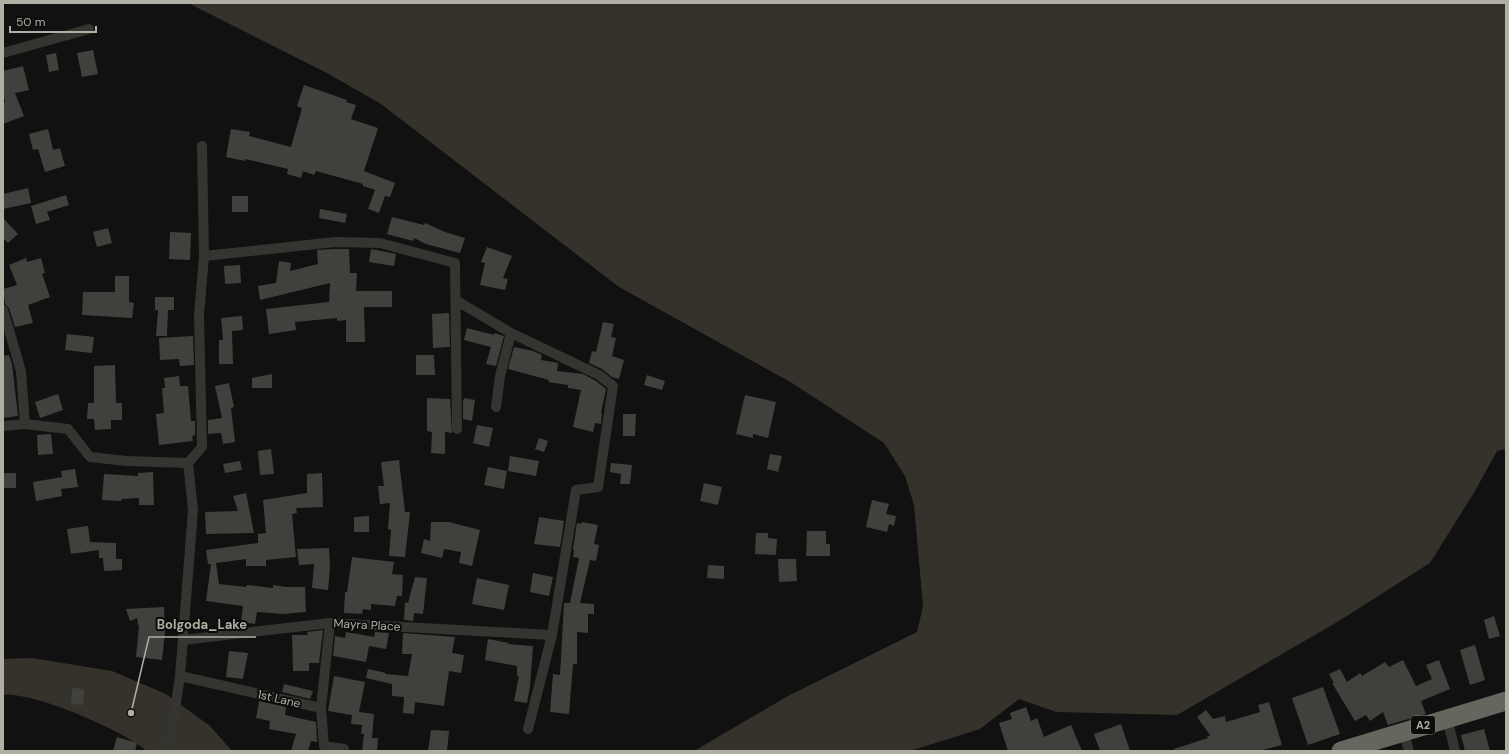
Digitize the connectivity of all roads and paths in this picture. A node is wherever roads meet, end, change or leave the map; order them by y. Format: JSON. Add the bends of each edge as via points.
{"nodes":[{"id":1,"x":89,"y":29,"type":"dead end"},
{"id":2,"x":3,"y":53,"type":"edge"},
{"id":3,"x":202,"y":146,"type":"dead end"},
{"id":4,"x":204,"y":256,"type":"junction"},
{"id":5,"x":457,"y":301,"type":"junction"},
{"id":6,"x":3,"y":310,"type":"edge"},
{"id":7,"x":511,"y":334,"type":"junction"},
{"id":8,"x":496,"y":407,"type":"dead end"},
{"id":9,"x":25,"y":424,"type":"junction"},
{"id":10,"x":3,"y":426,"type":"edge"},
{"id":11,"x":457,"y":428,"type":"dead end"},
{"id":12,"x":188,"y":463,"type":"junction"},
{"id":13,"x":330,"y":623,"type":"junction"},
{"id":14,"x":552,"y":634,"type":"junction"},
{"id":15,"x":183,"y":640,"type":"junction"},
{"id":16,"x":180,"y":678,"type":"junction"},
{"id":17,"x":1506,"y":701,"type":"edge"},
{"id":18,"x":321,"y":708,"type":"junction"},
{"id":19,"x":1447,"y":718,"type":"junction"},
{"id":20,"x":528,"y":730,"type":"dead end"},
{"id":21,"x":1403,"y":731,"type":"junction"},
{"id":22,"x":344,"y":749,"type":"dead end"},
{"id":23,"x":169,"y":751,"type":"edge"},
{"id":24,"x":1341,"y":751,"type":"edge"},
{"id":25,"x":1409,"y":751,"type":"edge"},
{"id":26,"x":1455,"y":751,"type":"edge"}],
"edges":[{"from":1,"to":2,"type":"street"},
{"from":3,"to":4,"type":"street"},
{"from":4,"to":5,"type":"street","via":[[335,242],[380,243],[455,263]]},
{"from":4,"to":12,"type":"street","via":[[199,315],[202,447]]},
{"from":5,"to":7,"type":"street"},
{"from":5,"to":11,"type":"street"},
{"from":6,"to":9,"type":"street","via":[[21,371]]},
{"from":7,"to":8,"type":"street","via":[[500,376]]},
{"from":7,"to":14,"type":"street","via":[[599,375],[613,386],[598,486],[576,490]]},
{"from":9,"to":10,"type":"street"},
{"from":9,"to":12,"type":"street","via":[[68,429],[90,457]]},
{"from":12,"to":15,"type":"street","via":[[193,510]]},
{"from":13,"to":14,"type":"street","name":"Mayra Place"},
{"from":13,"to":15,"type":"street","name":"Mayra Place"},
{"from":13,"to":18,"type":"street"},
{"from":14,"to":20,"type":"street"},
{"from":15,"to":16,"type":"street"},
{"from":16,"to":18,"type":"street","name":"1st Lane"},
{"from":16,"to":23,"type":"street"},
{"from":17,"to":19,"type":"highway","number":"A2"},
{"from":18,"to":22,"type":"street","via":[[324,746]]},
{"from":19,"to":21,"type":"highway","number":"A2"},
{"from":19,"to":26,"type":"street"},
{"from":21,"to":24,"type":"highway","number":"A2"},
{"from":21,"to":25,"type":"street"}]}
